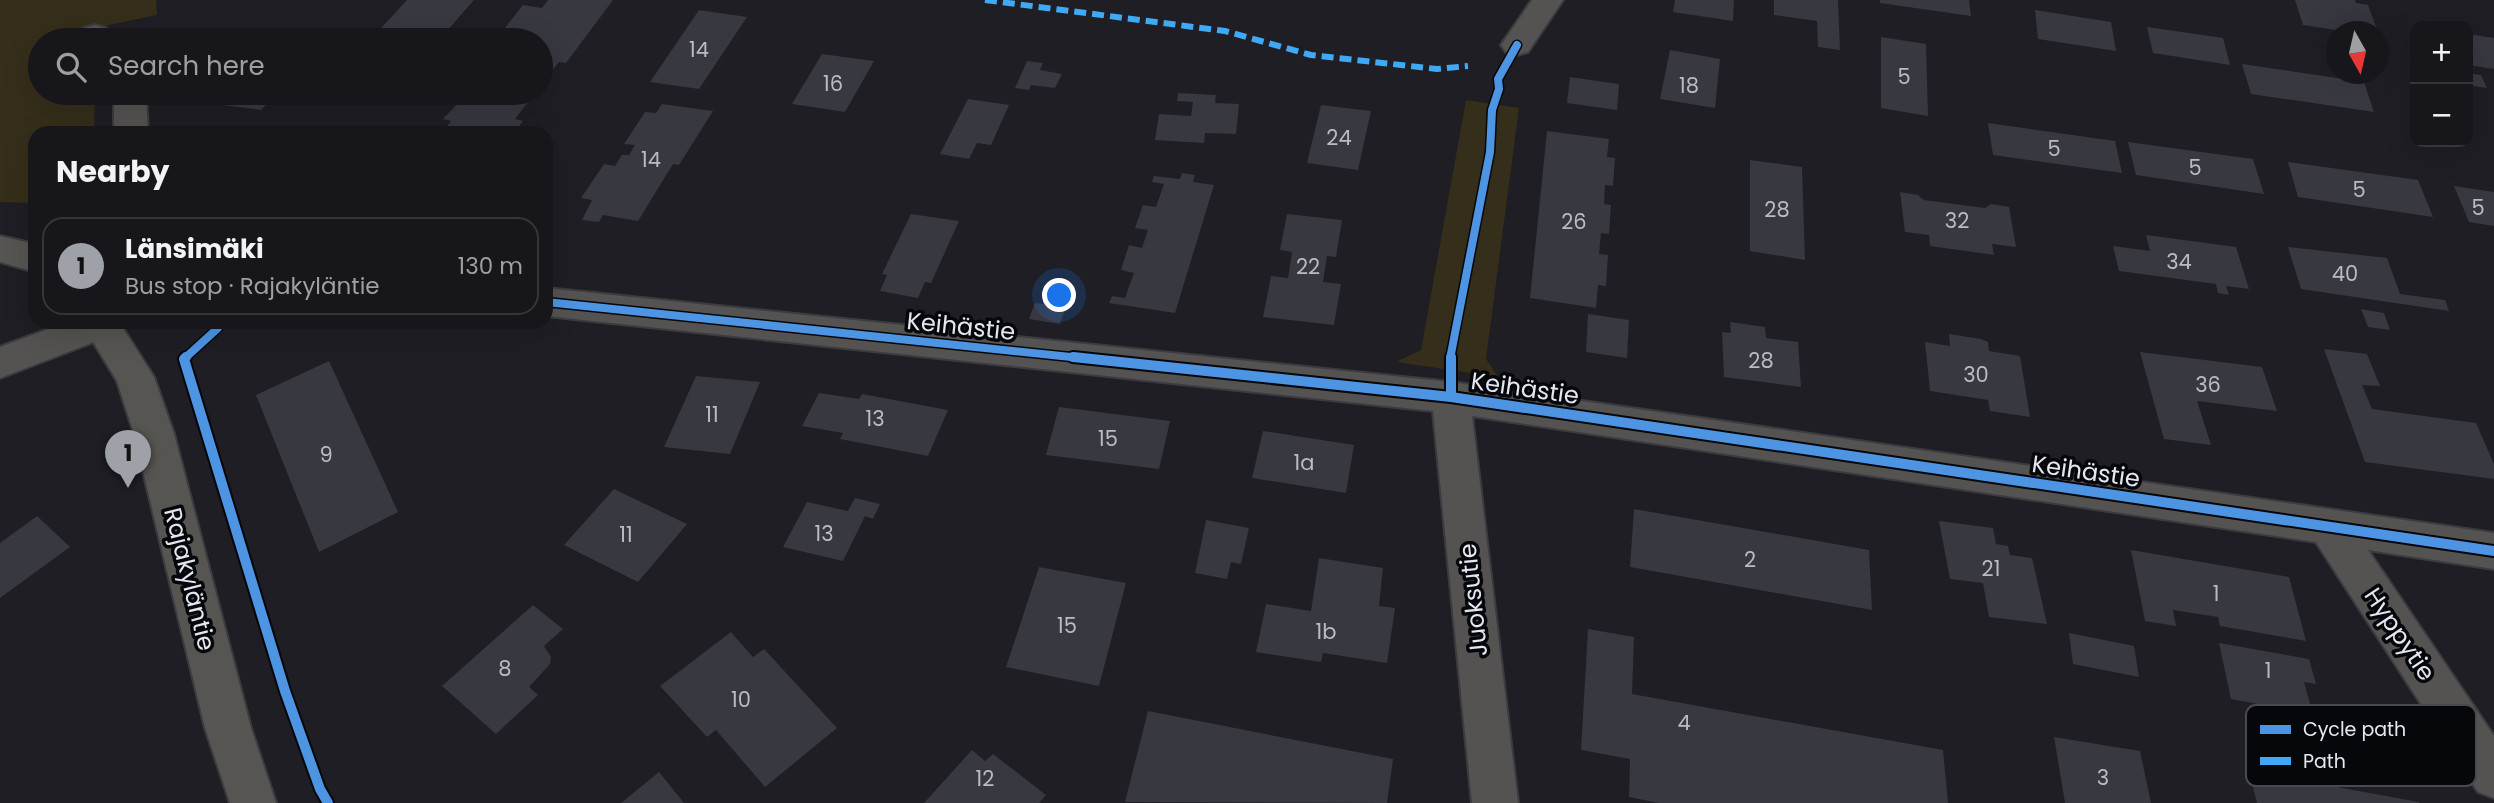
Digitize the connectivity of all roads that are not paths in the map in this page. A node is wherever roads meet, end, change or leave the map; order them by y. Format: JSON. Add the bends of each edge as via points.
{"nodes":[{"id":1,"x":1548,"y":0,"type":"edge"},
{"id":2,"x":1517,"y":45,"type":"dead end"},
{"id":3,"x":130,"y":105,"type":"edge"},
{"id":4,"x":131,"y":126,"type":"edge"},
{"id":5,"x":0,"y":249,"type":"edge"},
{"id":6,"x":28,"y":255,"type":"edge"},
{"id":7,"x":553,"y":303,"type":"edge"},
{"id":8,"x":87,"y":329,"type":"edge"},
{"id":9,"x":106,"y":329,"type":"edge"},
{"id":10,"x":0,"y":363,"type":"edge"},
{"id":11,"x":1451,"y":397,"type":"junction"},
{"id":12,"x":2329,"y":527,"type":"junction"},
{"id":13,"x":2494,"y":551,"type":"edge"},
{"id":14,"x":2447,"y":705,"type":"edge"},
{"id":15,"x":2476,"y":749,"type":"edge"},
{"id":16,"x":2494,"y":776,"type":"edge"},
{"id":17,"x":253,"y":803,"type":"edge"},
{"id":18,"x":1495,"y":803,"type":"edge"}],
"edges":[{"from":1,"to":2,"type":"street"},
{"from":3,"to":4,"type":"street"},
{"from":5,"to":6,"type":"street"},
{"from":7,"to":11,"type":"street","name":"Keihästie"},
{"from":8,"to":10,"type":"street"},
{"from":9,"to":17,"type":"street","name":"Rajakyläntie","via":[[135,377],[154,434],[228,729]]},
{"from":11,"to":12,"type":"street","name":"Keihästie"},
{"from":11,"to":18,"type":"street","name":"Juoksutie"},
{"from":12,"to":13,"type":"street","name":"Keihästie"},
{"from":12,"to":14,"type":"street","name":"Hyppytie"},
{"from":15,"to":16,"type":"street","name":"Hyppytie"}]}
